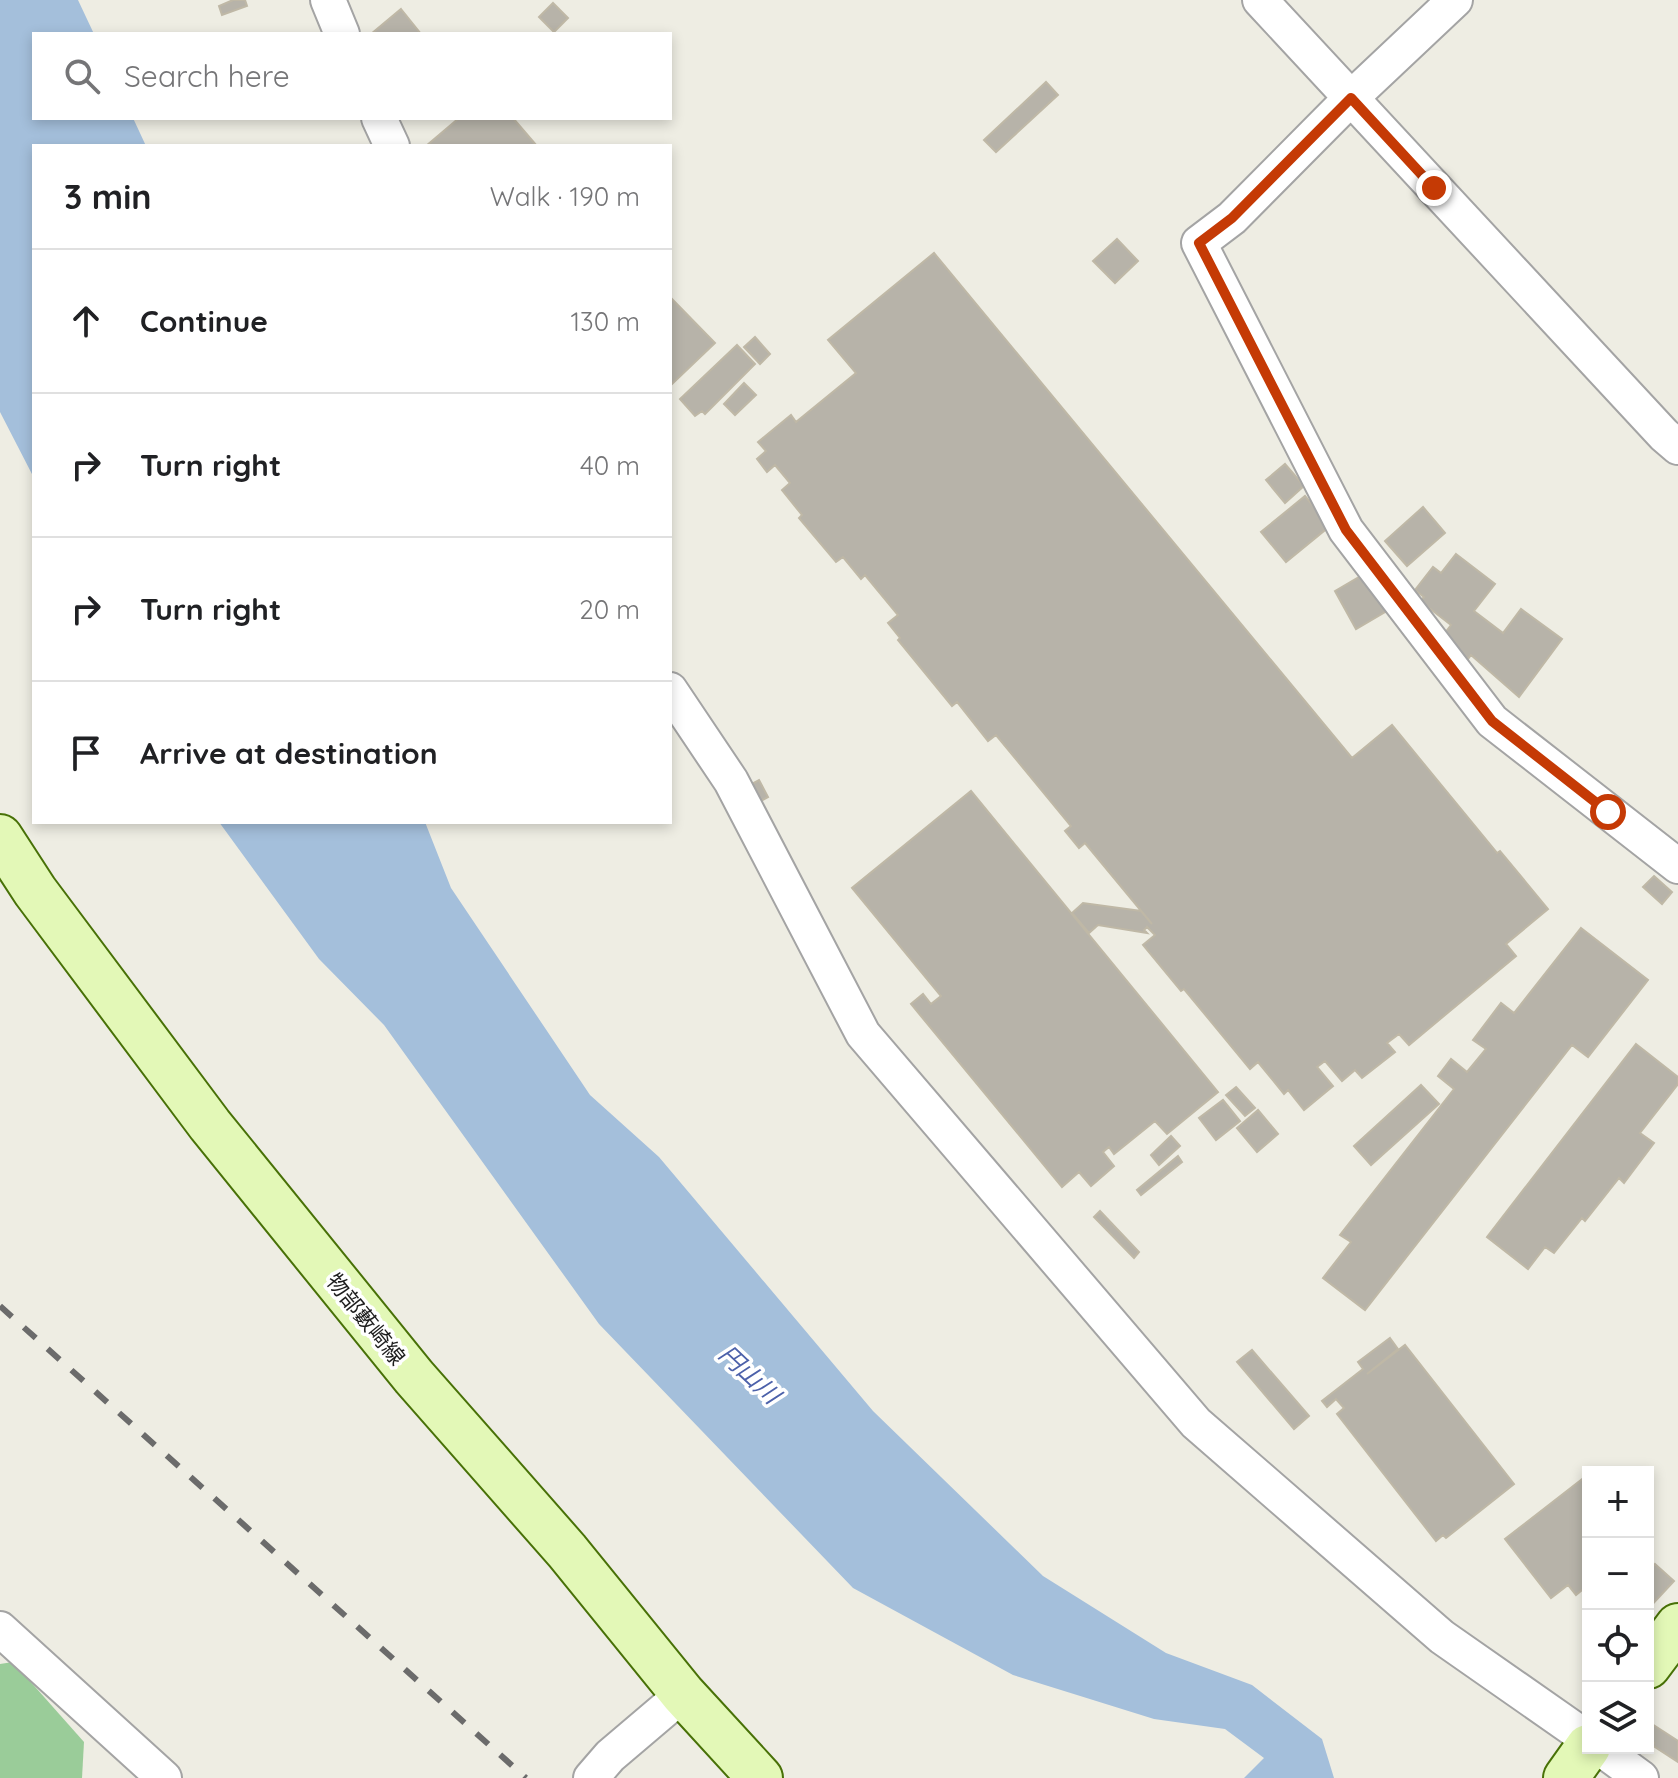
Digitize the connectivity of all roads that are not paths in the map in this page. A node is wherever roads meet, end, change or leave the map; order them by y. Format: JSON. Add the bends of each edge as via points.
{"nodes":[{"id":1,"x":328,"y":0,"type":"edge"},
{"id":2,"x":1260,"y":0,"type":"edge"},
{"id":3,"x":1455,"y":0,"type":"edge"},
{"id":4,"x":341,"y":32,"type":"edge"},
{"id":5,"x":1351,"y":98,"type":"junction"},
{"id":6,"x":380,"y":120,"type":"edge"},
{"id":7,"x":391,"y":144,"type":"edge"},
{"id":8,"x":1678,"y":447,"type":"edge"},
{"id":9,"x":672,"y":693,"type":"edge"},
{"id":10,"x":0,"y":837,"type":"edge"},
{"id":11,"x":1678,"y":866,"type":"edge"},
{"id":12,"x":1678,"y":1626,"type":"edge"},
{"id":13,"x":0,"y":1629,"type":"edge"},
{"id":14,"x":1654,"y":1658,"type":"edge"},
{"id":15,"x":683,"y":1694,"type":"junction"},
{"id":16,"x":1583,"y":1757,"type":"edge"},
{"id":17,"x":164,"y":1778,"type":"edge"},
{"id":18,"x":591,"y":1778,"type":"edge"},
{"id":19,"x":760,"y":1778,"type":"edge"},
{"id":20,"x":1641,"y":1778,"type":"edge"}],
"edges":[{"from":1,"to":4,"type":"street"},
{"from":2,"to":5,"type":"street"},
{"from":3,"to":5,"type":"street"},
{"from":5,"to":8,"type":"street"},
{"from":5,"to":11,"type":"street","via":[[1232,218],[1199,243],[1346,530],[1492,721]]},
{"from":6,"to":7,"type":"street"},
{"from":9,"to":16,"type":"street","via":[[731,781],[863,1034],[1186,1412]]},
{"from":10,"to":15,"type":"main road","name":"物部藪崎線","via":[[210,1125],[414,1377],[567,1551]]},
{"from":12,"to":14,"type":"main road"},
{"from":13,"to":17,"type":"street"},
{"from":15,"to":18,"type":"street"},
{"from":15,"to":19,"type":"main road","name":"物部藪崎線"},
{"from":16,"to":20,"type":"street"}]}
